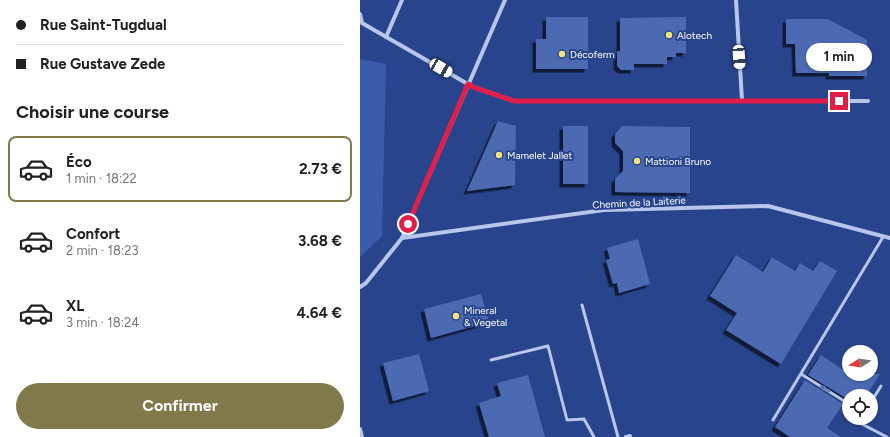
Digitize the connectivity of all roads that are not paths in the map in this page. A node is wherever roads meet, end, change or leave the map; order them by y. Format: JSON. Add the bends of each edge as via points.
{"nodes":[{"id":1,"x":402,"y":0,"type":"edge"},
{"id":2,"x":505,"y":0,"type":"edge"},
{"id":3,"x":736,"y":0,"type":"edge"},
{"id":4,"x":360,"y":14,"type":"edge"},
{"id":5,"x":386,"y":36,"type":"junction"},
{"id":6,"x":468,"y":84,"type":"junction"},
{"id":7,"x":742,"y":100,"type":"junction"},
{"id":8,"x":868,"y":101,"type":"dead end"},
{"id":9,"x":883,"y":236,"type":"junction"},
{"id":10,"x":402,"y":238,"type":"junction"},
{"id":11,"x":890,"y":238,"type":"edge"},
{"id":12,"x":360,"y":287,"type":"edge"},
{"id":13,"x":582,"y":305,"type":"dead end"},
{"id":14,"x":490,"y":360,"type":"dead end"},
{"id":15,"x":801,"y":374,"type":"junction"},
{"id":16,"x":881,"y":386,"type":"dead end"},
{"id":17,"x":878,"y":391,"type":"edge"},
{"id":18,"x":842,"y":400,"type":"edge"},
{"id":19,"x":773,"y":420,"type":"dead end"},
{"id":20,"x":864,"y":425,"type":"edge"},
{"id":21,"x":360,"y":429,"type":"edge"},
{"id":22,"x":362,"y":437,"type":"edge"},
{"id":23,"x":594,"y":437,"type":"edge"},
{"id":24,"x":618,"y":437,"type":"edge"},
{"id":25,"x":887,"y":437,"type":"edge"}],
"edges":[{"from":1,"to":5,"type":"street"},
{"from":2,"to":6,"type":"street"},
{"from":3,"to":7,"type":"street"},
{"from":4,"to":5,"type":"street","via":[[362,23]]},
{"from":5,"to":6,"type":"street"},
{"from":6,"to":7,"type":"street","via":[[514,101]]},
{"from":6,"to":10,"type":"street"},
{"from":7,"to":8,"type":"street"},
{"from":9,"to":10,"type":"street","name":"Chemin de la Laiterie","via":[[768,206],[604,210]]},
{"from":9,"to":11,"type":"street","name":"Chemin de la Laiterie"},
{"from":9,"to":15,"type":"lane"},
{"from":10,"to":12,"type":"street"},
{"from":13,"to":24,"type":"lane"},
{"from":14,"to":23,"type":"lane","via":[[548,346],[567,420],[584,419]]},
{"from":18,"to":15,"type":"lane","one_way":true},
{"from":15,"to":19,"type":"lane"},
{"from":16,"to":17,"type":"lane"},
{"from":20,"to":25,"type":"lane"},
{"from":21,"to":22,"type":"street"}]}
